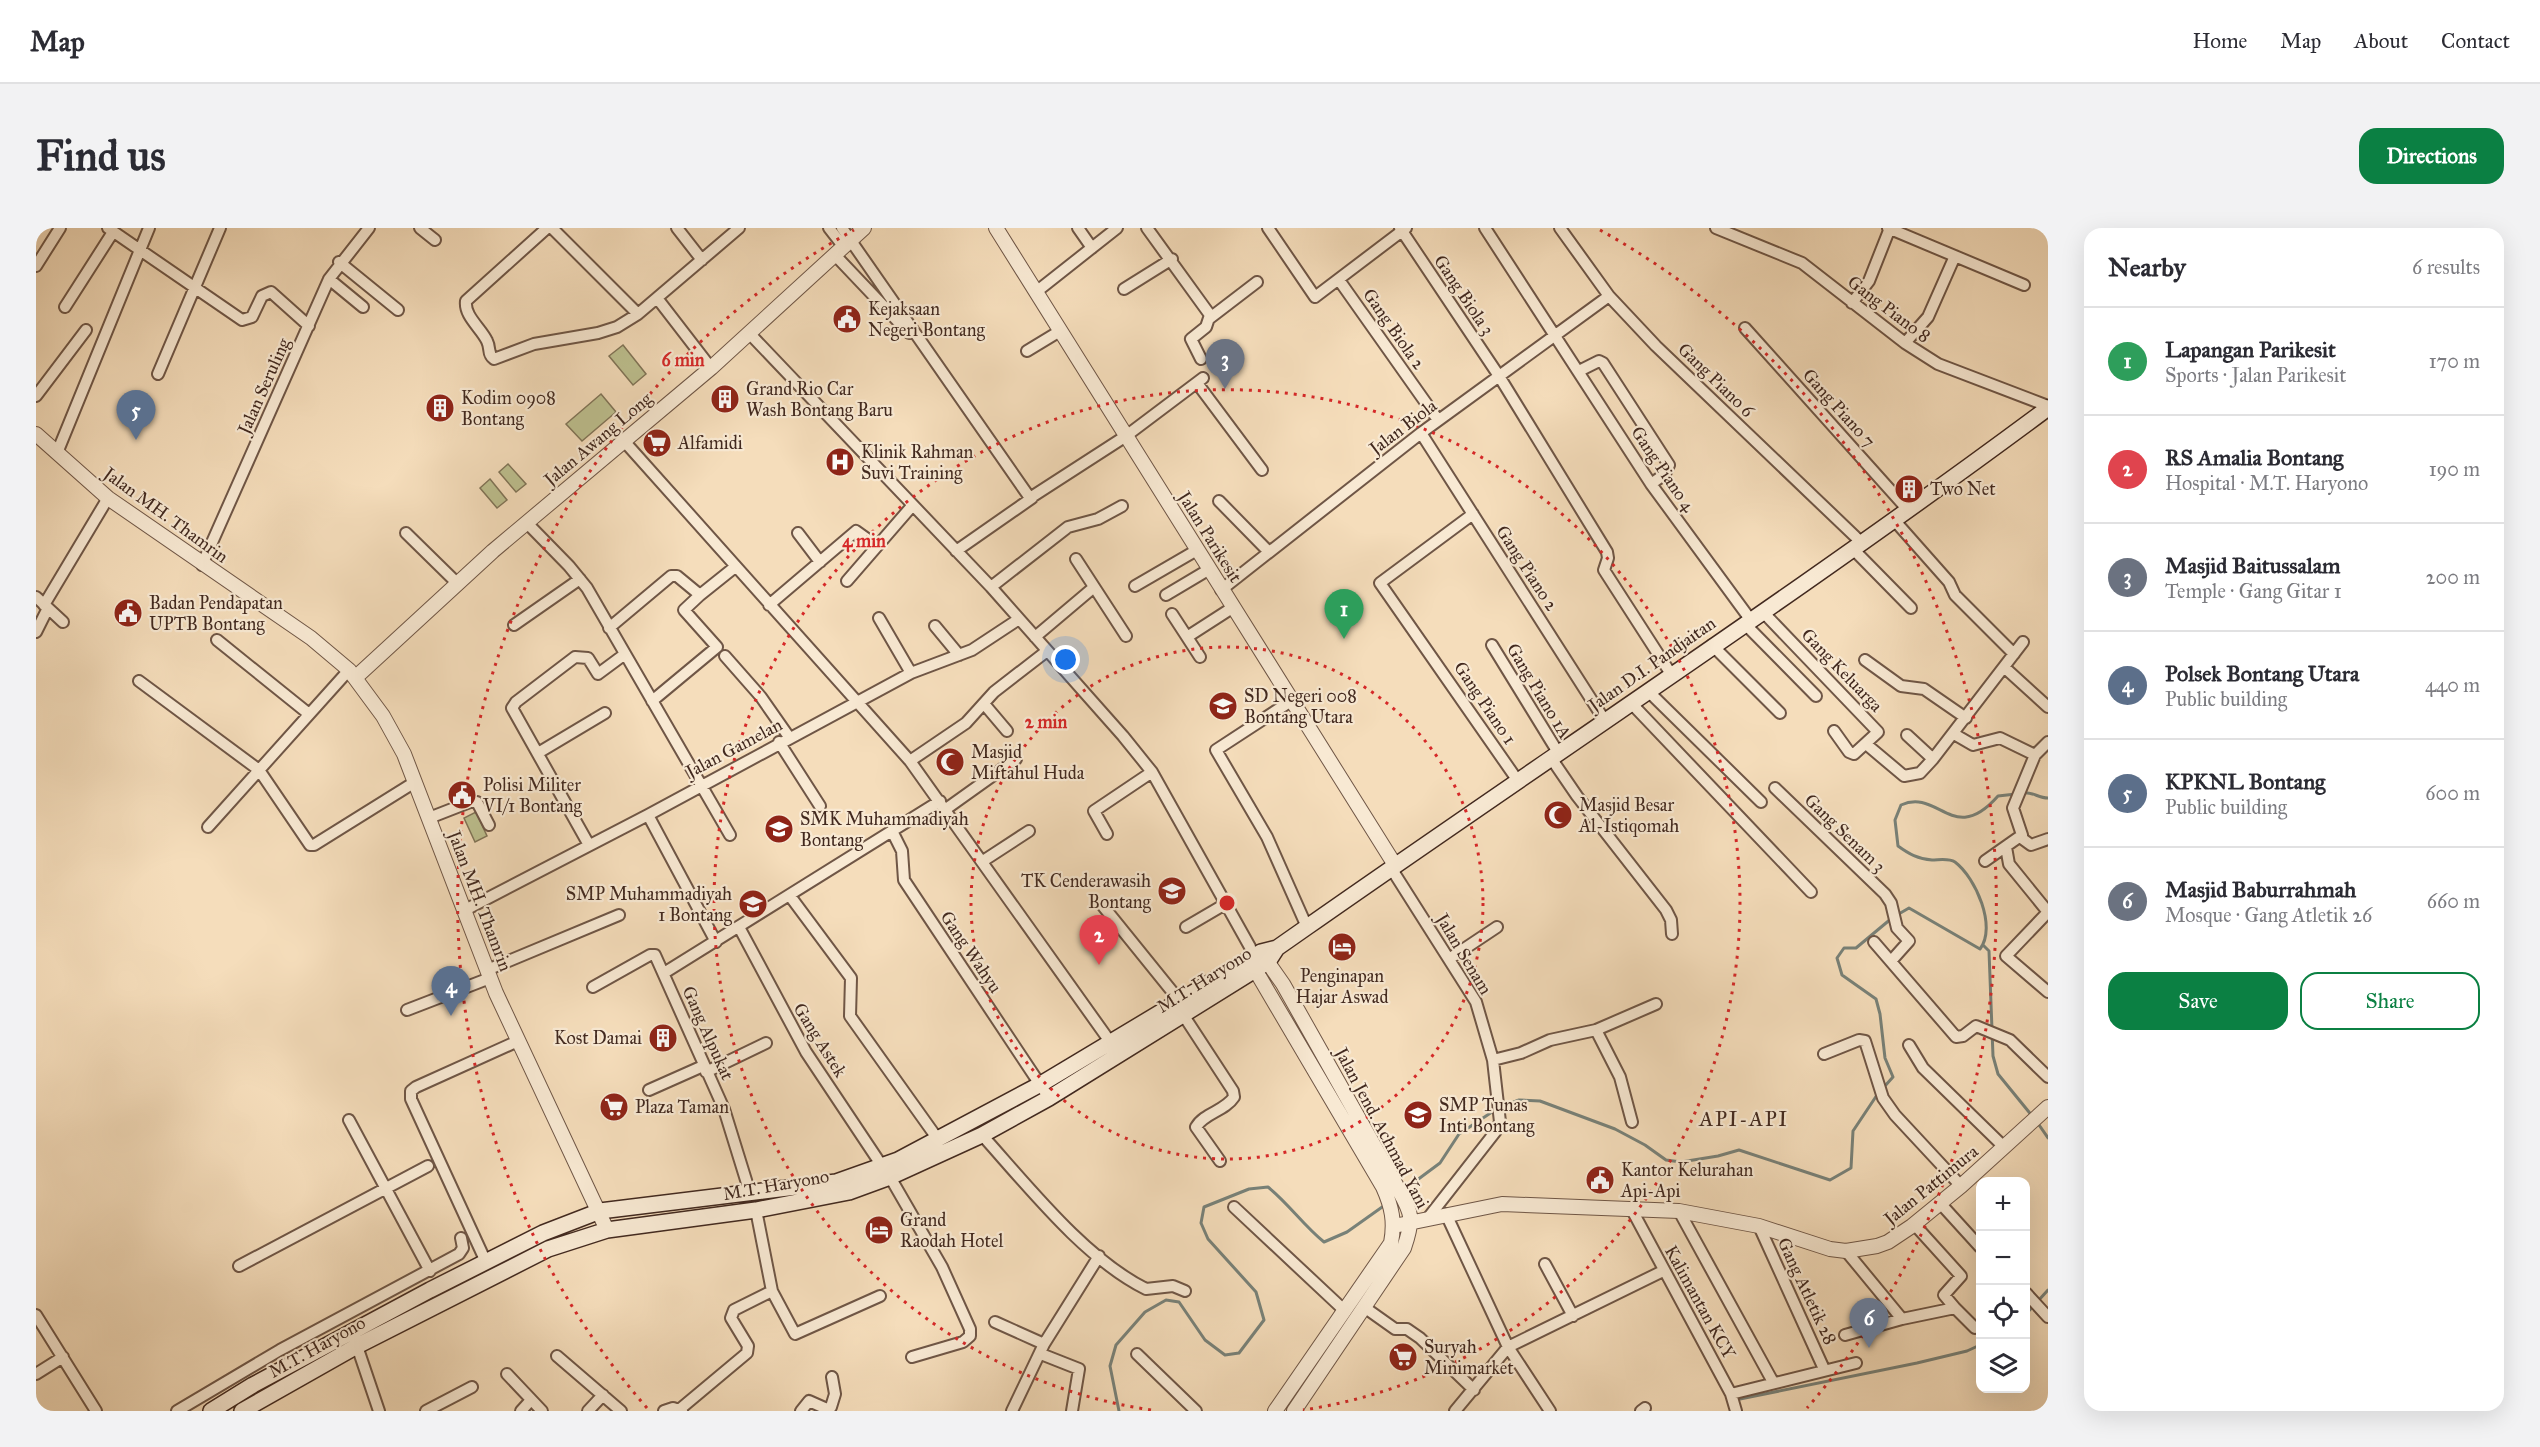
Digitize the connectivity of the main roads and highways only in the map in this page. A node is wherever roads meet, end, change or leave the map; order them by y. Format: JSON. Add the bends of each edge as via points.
{"nodes":[{"id":1,"x":2048,"y":407,"type":"edge"},
{"id":2,"x":1277,"y":948,"type":"joint"},
{"id":3,"x":1257,"y":958,"type":"junction"},
{"id":4,"x":1045,"y":1091,"type":"junction"},
{"id":5,"x":886,"y":1171,"type":"junction"},
{"id":6,"x":247,"y":1410,"type":"edge"},
{"id":7,"x":211,"y":1411,"type":"edge"}],
"edges":[{"from":1,"to":2,"type":"main road","name":"Jalan D.I. Pandjaitan","via":[[1858,547]]},
{"from":2,"to":3,"type":"main road","name":"M.T. Haryono"},
{"from":3,"to":4,"type":"main road","name":"M.T. Haryono","via":[[1179,1000]]},
{"from":3,"to":4,"type":"main road","name":"M.T. Haryono","via":[[1184,1016]]},
{"from":4,"to":5,"type":"main road","name":"M.T. Haryono","via":[[937,1138]]},
{"from":4,"to":5,"type":"main road","name":"M.T. Haryono","via":[[982,1135]]},
{"from":5,"to":6,"type":"main road","name":"M.T. Haryono","via":[[849,1192],[756,1210],[607,1230],[548,1249],[357,1346]]},
{"from":5,"to":7,"type":"main road","name":"M.T. Haryono","via":[[836,1182],[600,1211],[543,1233],[486,1262]]}]}
